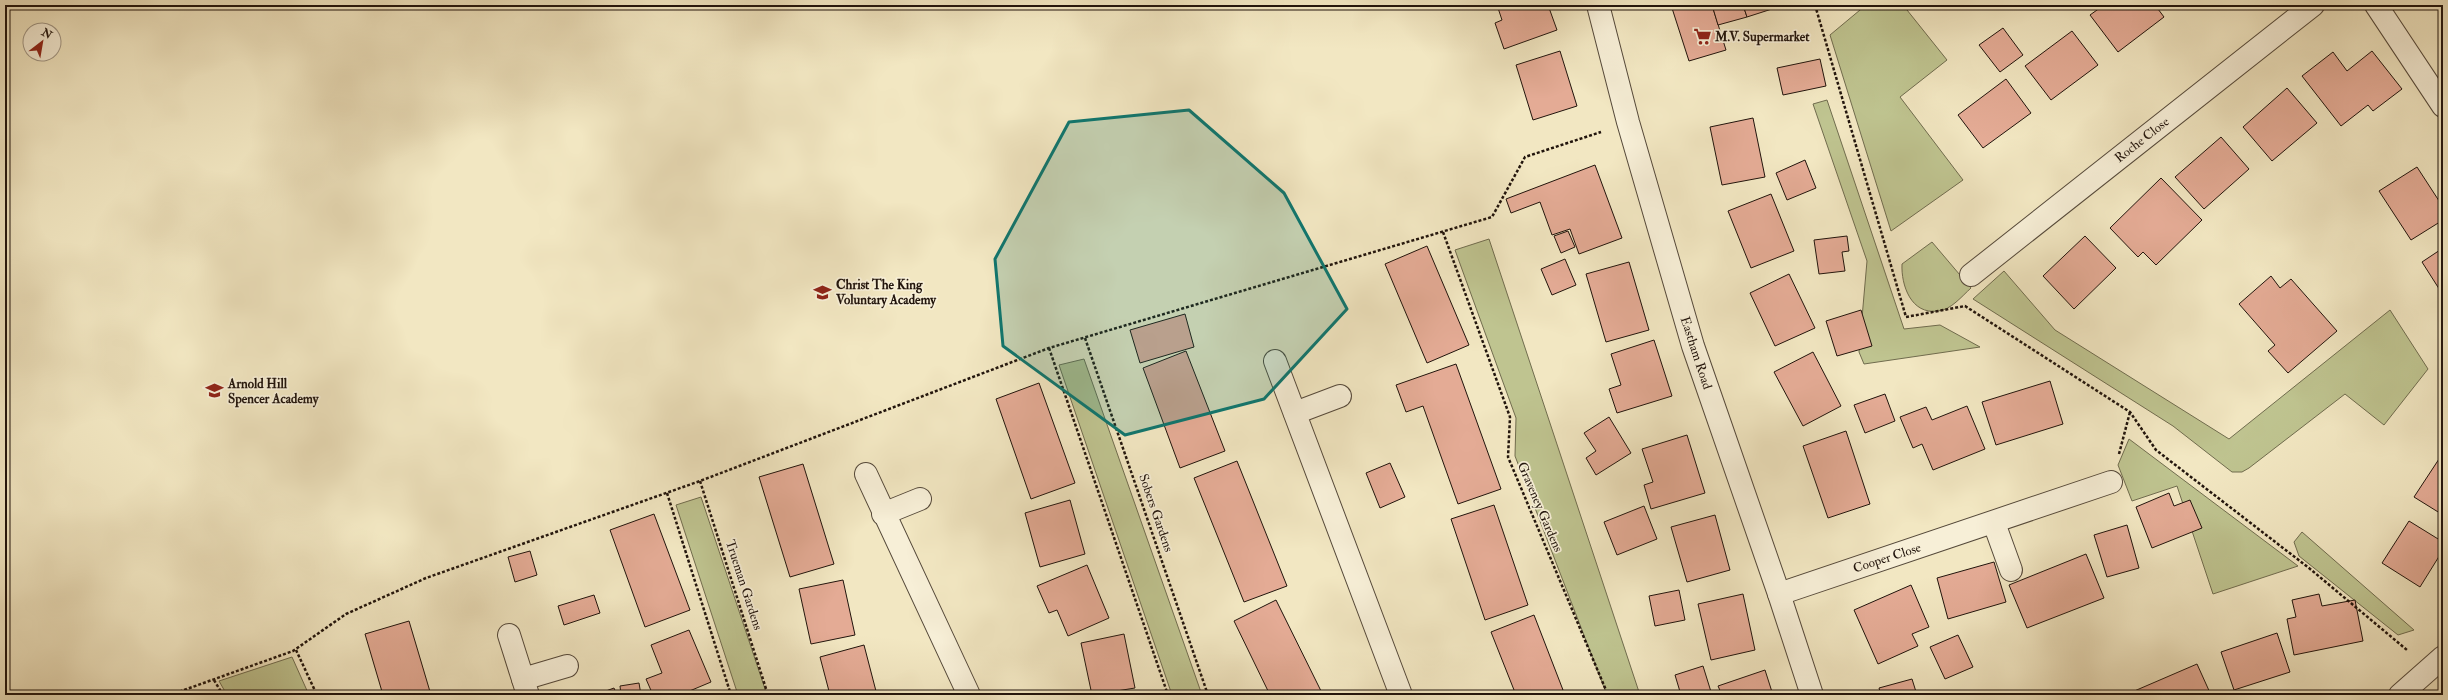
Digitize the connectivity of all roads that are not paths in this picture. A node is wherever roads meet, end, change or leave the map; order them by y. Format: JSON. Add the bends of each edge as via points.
{"nodes":[{"id":1,"x":1598,"y":5,"type":"edge"},
{"id":2,"x":2312,"y":5,"type":"edge"},
{"id":3,"x":2376,"y":5,"type":"edge"},
{"id":4,"x":2443,"y":106,"type":"edge"},
{"id":5,"x":1971,"y":275,"type":"dead end"},
{"id":6,"x":1274,"y":361,"type":"dead end"},
{"id":7,"x":1340,"y":396,"type":"dead end"},
{"id":8,"x":1295,"y":413,"type":"junction"},
{"id":9,"x":866,"y":474,"type":"dead end"},
{"id":10,"x":2111,"y":482,"type":"road end"},
{"id":11,"x":920,"y":499,"type":"dead end"},
{"id":12,"x":883,"y":514,"type":"junction"},
{"id":13,"x":1994,"y":523,"type":"junction"},
{"id":14,"x":2011,"y":570,"type":"dead end"},
{"id":15,"x":1780,"y":594,"type":"junction"},
{"id":16,"x":509,"y":635,"type":"dead end"},
{"id":17,"x":2437,"y":663,"type":"edge"},
{"id":18,"x":567,"y":666,"type":"dead end"},
{"id":19,"x":526,"y":687,"type":"edge"},
{"id":20,"x":969,"y":695,"type":"edge"},
{"id":21,"x":1401,"y":695,"type":"edge"},
{"id":22,"x":1812,"y":695,"type":"edge"},
{"id":23,"x":2400,"y":695,"type":"edge"}],
"edges":[{"from":1,"to":15,"type":"street","name":"Eastham Road","via":[[1628,122],[1693,346]]},
{"from":2,"to":5,"type":"street","name":"Roche Close"},
{"from":3,"to":4,"type":"street"},
{"from":6,"to":8,"type":"street"},
{"from":7,"to":8,"type":"street"},
{"from":8,"to":21,"type":"street"},
{"from":9,"to":12,"type":"street"},
{"from":10,"to":13,"type":"street","name":"Cooper Close"},
{"from":11,"to":12,"type":"street"},
{"from":12,"to":20,"type":"street"},
{"from":13,"to":14,"type":"street"},
{"from":13,"to":15,"type":"street","name":"Cooper Close"},
{"from":15,"to":22,"type":"street","name":"Eastham Road"},
{"from":16,"to":19,"type":"street"},
{"from":17,"to":23,"type":"street"},
{"from":18,"to":19,"type":"street"}]}
